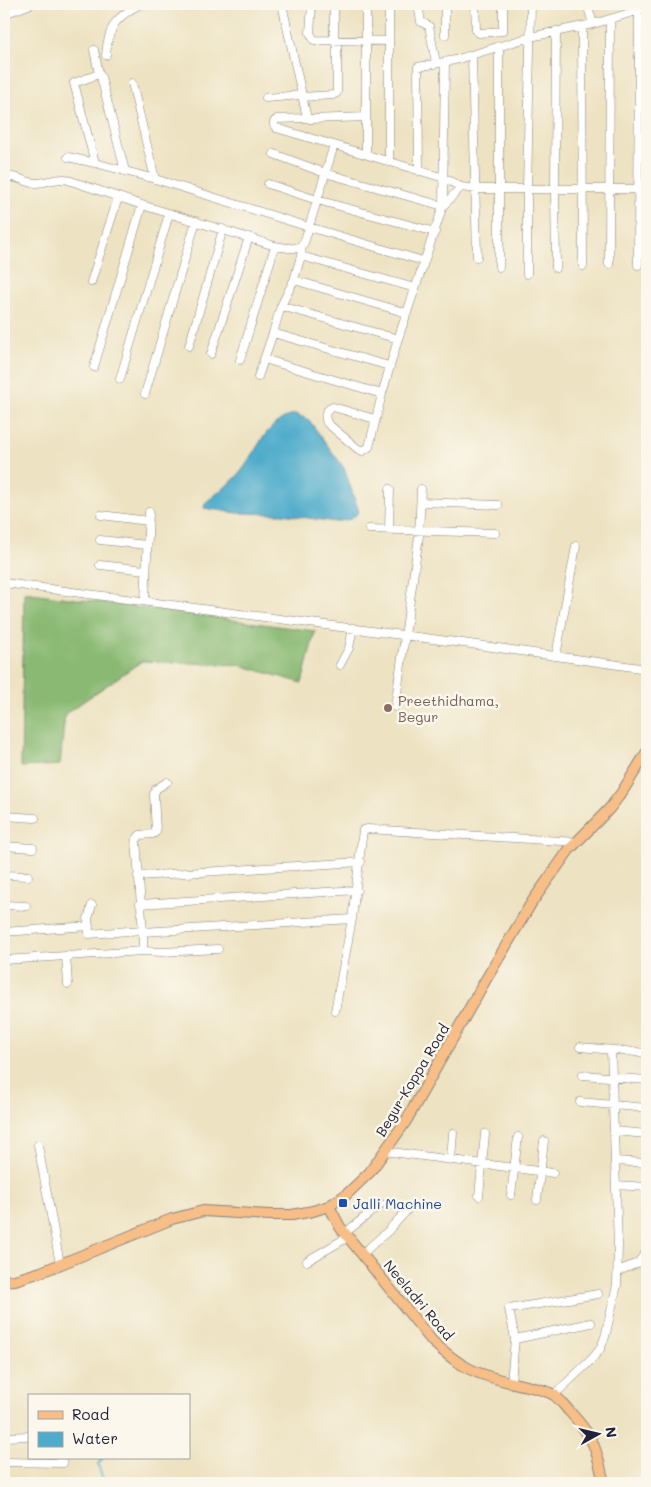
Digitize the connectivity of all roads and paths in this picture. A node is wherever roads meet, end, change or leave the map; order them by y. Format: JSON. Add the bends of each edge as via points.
{"nodes":[{"id":1,"x":31,"y":4,"type":"edge"},
{"id":2,"x":142,"y":4,"type":"edge"},
{"id":3,"x":282,"y":4,"type":"edge"},
{"id":4,"x":312,"y":4,"type":"edge"},
{"id":5,"x":334,"y":4,"type":"edge"},
{"id":6,"x":366,"y":4,"type":"edge"},
{"id":7,"x":389,"y":4,"type":"edge"},
{"id":8,"x":418,"y":4,"type":"edge"},
{"id":9,"x":446,"y":4,"type":"edge"},
{"id":10,"x":476,"y":4,"type":"edge"},
{"id":11,"x":503,"y":4,"type":"edge"},
{"id":12,"x":531,"y":4,"type":"edge"},
{"id":13,"x":587,"y":4,"type":"edge"},
{"id":14,"x":639,"y":7,"type":"edge"},
{"id":15,"x":647,"y":8,"type":"edge"},
{"id":16,"x":4,"y":14,"type":"edge"},
{"id":17,"x":610,"y":20,"type":"junction"},
{"id":18,"x":593,"y":24,"type":"junction"},
{"id":19,"x":582,"y":27,"type":"junction"},
{"id":20,"x":556,"y":31,"type":"junction"},
{"id":21,"x":446,"y":35,"type":"dead end"},
{"id":22,"x":530,"y":37,"type":"junction"},
{"id":23,"x":335,"y":40,"type":"junction"},
{"id":24,"x":366,"y":40,"type":"junction"},
{"id":25,"x":389,"y":41,"type":"junction"},
{"id":26,"x":499,"y":46,"type":"junction"},
{"id":27,"x":94,"y":50,"type":"dead end"},
{"id":28,"x":106,"y":55,"type":"dead end"},
{"id":29,"x":472,"y":56,"type":"junction"},
{"id":30,"x":445,"y":62,"type":"junction"},
{"id":31,"x":436,"y":64,"type":"junction"},
{"id":32,"x":99,"y":74,"type":"junction"},
{"id":33,"x":132,"y":83,"type":"dead end"},
{"id":34,"x":301,"y":96,"type":"junction"},
{"id":35,"x":266,"y":98,"type":"dead end"},
{"id":36,"x":366,"y":117,"type":"junction"},
{"id":37,"x":307,"y":118,"type":"junction"},
{"id":38,"x":334,"y":145,"type":"junction"},
{"id":39,"x":274,"y":154,"type":"dead end"},
{"id":40,"x":366,"y":154,"type":"junction"},
{"id":41,"x":68,"y":157,"type":"dead end"},
{"id":42,"x":389,"y":162,"type":"junction"},
{"id":43,"x":95,"y":163,"type":"junction"},
{"id":44,"x":125,"y":171,"type":"junction"},
{"id":45,"x":420,"y":171,"type":"junction"},
{"id":46,"x":325,"y":173,"type":"junction"},
{"id":47,"x":4,"y":178,"type":"edge"},
{"id":48,"x":444,"y":178,"type":"junction"},
{"id":49,"x":155,"y":179,"type":"junction"},
{"id":50,"x":268,"y":184,"type":"dead end"},
{"id":51,"x":461,"y":187,"type":"junction"},
{"id":52,"x":500,"y":188,"type":"junction"},
{"id":53,"x":476,"y":189,"type":"junction"},
{"id":54,"x":527,"y":189,"type":"junction"},
{"id":55,"x":638,"y":189,"type":"junction"},
{"id":56,"x":555,"y":190,"type":"junction"},
{"id":57,"x":583,"y":190,"type":"junction"},
{"id":58,"x":610,"y":190,"type":"junction"},
{"id":59,"x":647,"y":190,"type":"edge"},
{"id":60,"x":118,"y":198,"type":"junction"},
{"id":61,"x":317,"y":200,"type":"junction"},
{"id":62,"x":142,"y":205,"type":"junction"},
{"id":63,"x":443,"y":206,"type":"junction"},
{"id":64,"x":169,"y":214,"type":"junction"},
{"id":65,"x":196,"y":221,"type":"junction"},
{"id":66,"x":309,"y":227,"type":"junction"},
{"id":67,"x":223,"y":229,"type":"junction"},
{"id":68,"x":435,"y":232,"type":"junction"},
{"id":69,"x":249,"y":237,"type":"junction"},
{"id":70,"x":302,"y":245,"type":"junction"},
{"id":71,"x":275,"y":246,"type":"junction"},
{"id":72,"x":301,"y":256,"type":"junction"},
{"id":73,"x":477,"y":257,"type":"dead end"},
{"id":74,"x":423,"y":261,"type":"junction"},
{"id":75,"x":609,"y":264,"type":"dead end"},
{"id":76,"x":638,"y":265,"type":"dead end"},
{"id":77,"x":583,"y":266,"type":"dead end"},
{"id":78,"x":499,"y":267,"type":"dead end"},
{"id":79,"x":556,"y":268,"type":"dead end"},
{"id":80,"x":527,"y":274,"type":"dead end"},
{"id":81,"x":294,"y":280,"type":"junction"},
{"id":82,"x":91,"y":282,"type":"dead end"},
{"id":83,"x":415,"y":288,"type":"junction"},
{"id":84,"x":280,"y":306,"type":"junction"},
{"id":85,"x":407,"y":313,"type":"junction"},
{"id":86,"x":274,"y":333,"type":"junction"},
{"id":87,"x":398,"y":339,"type":"junction"},
{"id":88,"x":188,"y":346,"type":"dead end"},
{"id":89,"x":211,"y":354,"type":"dead end"},
{"id":90,"x":264,"y":359,"type":"junction"},
{"id":91,"x":240,"y":360,"type":"dead end"},
{"id":92,"x":389,"y":366,"type":"junction"},
{"id":93,"x":94,"y":367,"type":"dead end"},
{"id":94,"x":258,"y":377,"type":"dead end"},
{"id":95,"x":120,"y":379,"type":"dead end"},
{"id":96,"x":145,"y":394,"type":"dead end"},
{"id":97,"x":382,"y":394,"type":"junction"},
{"id":98,"x":375,"y":419,"type":"junction"},
{"id":99,"x":390,"y":489,"type":"dead end"},
{"id":100,"x":421,"y":489,"type":"dead end"},
{"id":101,"x":421,"y":502,"type":"junction"},
{"id":102,"x":498,"y":505,"type":"dead end"},
{"id":103,"x":149,"y":512,"type":"dead end"},
{"id":104,"x":100,"y":515,"type":"dead end"},
{"id":105,"x":148,"y":521,"type":"junction"},
{"id":106,"x":369,"y":529,"type":"dead end"},
{"id":107,"x":389,"y":529,"type":"junction"},
{"id":108,"x":420,"y":530,"type":"junction"},
{"id":109,"x":495,"y":533,"type":"dead end"},
{"id":110,"x":100,"y":540,"type":"dead end"},
{"id":111,"x":147,"y":545,"type":"junction"},
{"id":112,"x":576,"y":546,"type":"dead end"},
{"id":113,"x":100,"y":565,"type":"dead end"},
{"id":114,"x":146,"y":570,"type":"junction"},
{"id":115,"x":4,"y":583,"type":"edge"},
{"id":116,"x":145,"y":600,"type":"junction"},
{"id":117,"x":353,"y":628,"type":"junction"},
{"id":118,"x":404,"y":635,"type":"junction"},
{"id":119,"x":556,"y":656,"type":"junction"},
{"id":120,"x":340,"y":665,"type":"dead end"},
{"id":121,"x":647,"y":669,"type":"edge"},
{"id":122,"x":395,"y":707,"type":"dead end"},
{"id":123,"x":647,"y":752,"type":"edge"},
{"id":124,"x":167,"y":782,"type":"dead end"},
{"id":125,"x":4,"y":816,"type":"edge"},
{"id":126,"x":35,"y":818,"type":"dead end"},
{"id":127,"x":577,"y":842,"type":"junction"},
{"id":128,"x":4,"y":846,"type":"edge"},
{"id":129,"x":33,"y":848,"type":"dead end"},
{"id":130,"x":361,"y":862,"type":"junction"},
{"id":131,"x":4,"y":875,"type":"edge"},
{"id":132,"x":28,"y":876,"type":"dead end"},
{"id":133,"x":138,"y":876,"type":"junction"},
{"id":134,"x":356,"y":890,"type":"junction"},
{"id":135,"x":140,"y":904,"type":"junction"},
{"id":136,"x":4,"y":905,"type":"edge"},
{"id":137,"x":92,"y":905,"type":"dead end"},
{"id":138,"x":26,"y":906,"type":"dead end"},
{"id":139,"x":352,"y":919,"type":"junction"},
{"id":140,"x":89,"y":926,"type":"junction"},
{"id":141,"x":142,"y":931,"type":"junction"},
{"id":142,"x":4,"y":932,"type":"edge"},
{"id":143,"x":218,"y":949,"type":"dead end"},
{"id":144,"x":143,"y":951,"type":"junction"},
{"id":145,"x":66,"y":956,"type":"junction"},
{"id":146,"x":4,"y":960,"type":"edge"},
{"id":147,"x":68,"y":984,"type":"dead end"},
{"id":148,"x":335,"y":1011,"type":"dead end"},
{"id":149,"x":580,"y":1047,"type":"dead end"},
{"id":150,"x":612,"y":1050,"type":"junction"},
{"id":151,"x":647,"y":1053,"type":"edge"},
{"id":152,"x":582,"y":1075,"type":"dead end"},
{"id":153,"x":612,"y":1078,"type":"junction"},
{"id":154,"x":647,"y":1080,"type":"edge"},
{"id":155,"x":580,"y":1102,"type":"dead end"},
{"id":156,"x":613,"y":1105,"type":"junction"},
{"id":157,"x":647,"y":1108,"type":"edge"},
{"id":158,"x":614,"y":1131,"type":"junction"},
{"id":159,"x":452,"y":1133,"type":"dead end"},
{"id":160,"x":485,"y":1134,"type":"dead end"},
{"id":161,"x":647,"y":1134,"type":"edge"},
{"id":162,"x":518,"y":1137,"type":"dead end"},
{"id":163,"x":544,"y":1141,"type":"dead end"},
{"id":164,"x":38,"y":1145,"type":"dead end"},
{"id":165,"x":384,"y":1151,"type":"junction"},
{"id":166,"x":450,"y":1160,"type":"junction"},
{"id":167,"x":615,"y":1161,"type":"junction"},
{"id":168,"x":647,"y":1163,"type":"edge"},
{"id":169,"x":482,"y":1164,"type":"junction"},
{"id":170,"x":515,"y":1168,"type":"junction"},
{"id":171,"x":541,"y":1172,"type":"junction"},
{"id":172,"x":553,"y":1173,"type":"dead end"},
{"id":173,"x":616,"y":1185,"type":"junction"},
{"id":174,"x":647,"y":1187,"type":"edge"},
{"id":175,"x":511,"y":1195,"type":"dead end"},
{"id":176,"x":479,"y":1196,"type":"dead end"},
{"id":177,"x":537,"y":1200,"type":"dead end"},
{"id":178,"x":381,"y":1204,"type":"dead end"},
{"id":179,"x":329,"y":1206,"type":"junction"},
{"id":180,"x":409,"y":1208,"type":"dead end"},
{"id":181,"x":347,"y":1235,"type":"junction"},
{"id":182,"x":647,"y":1251,"type":"edge"},
{"id":183,"x":362,"y":1254,"type":"junction"},
{"id":184,"x":307,"y":1261,"type":"dead end"},
{"id":185,"x":60,"y":1264,"type":"junction"},
{"id":186,"x":618,"y":1271,"type":"junction"},
{"id":187,"x":4,"y":1281,"type":"edge"},
{"id":188,"x":598,"y":1294,"type":"dead end"},
{"id":189,"x":591,"y":1323,"type":"dead end"},
{"id":190,"x":515,"y":1339,"type":"junction"},
{"id":191,"x":511,"y":1382,"type":"junction"},
{"id":192,"x":554,"y":1396,"type":"junction"},
{"id":193,"x":28,"y":1436,"type":"edge"},
{"id":194,"x":4,"y":1437,"type":"edge"},
{"id":195,"x":4,"y":1462,"type":"edge"},
{"id":196,"x":63,"y":1463,"type":"dead end"},
{"id":197,"x":604,"y":1483,"type":"edge"}],
"edges":[{"from":1,"to":16,"type":"street"},
{"from":2,"to":28,"type":"street","via":[[126,11],[113,26]]},
{"from":3,"to":34,"type":"street"},
{"from":4,"to":23,"type":"street","via":[[311,38]]},
{"from":5,"to":23,"type":"street"},
{"from":6,"to":24,"type":"street"},
{"from":7,"to":25,"type":"street"},
{"from":8,"to":31,"type":"street","via":[[421,22],[429,26]]},
{"from":9,"to":21,"type":"street"},
{"from":10,"to":11,"type":"street","via":[[476,30],[479,33],[503,31]]},
{"from":12,"to":22,"type":"street"},
{"from":13,"to":18,"type":"street"},
{"from":14,"to":15,"type":"street"},
{"from":14,"to":17,"type":"street"},
{"from":14,"to":55,"type":"street"},
{"from":17,"to":18,"type":"street"},
{"from":17,"to":58,"type":"street"},
{"from":18,"to":19,"type":"street"},
{"from":19,"to":20,"type":"street"},
{"from":19,"to":57,"type":"street"},
{"from":20,"to":22,"type":"street"},
{"from":20,"to":56,"type":"street"},
{"from":22,"to":26,"type":"street"},
{"from":22,"to":54,"type":"street"},
{"from":23,"to":24,"type":"street"},
{"from":23,"to":34,"type":"street","via":[[337,93]]},
{"from":24,"to":25,"type":"street"},
{"from":24,"to":36,"type":"street"},
{"from":25,"to":42,"type":"street"},
{"from":26,"to":29,"type":"street"},
{"from":26,"to":52,"type":"street"},
{"from":27,"to":32,"type":"street"},
{"from":29,"to":30,"type":"street"},
{"from":29,"to":53,"type":"street"},
{"from":30,"to":31,"type":"street"},
{"from":30,"to":48,"type":"street"},
{"from":31,"to":45,"type":"street","via":[[418,68]]},
{"from":32,"to":43,"type":"street","via":[[74,83]]},
{"from":32,"to":44,"type":"street"},
{"from":33,"to":49,"type":"street"},
{"from":34,"to":35,"type":"street"},
{"from":34,"to":37,"type":"street"},
{"from":36,"to":37,"type":"street"},
{"from":36,"to":40,"type":"street"},
{"from":37,"to":38,"type":"street","via":[[277,119],[274,125]]},
{"from":38,"to":40,"type":"street"},
{"from":38,"to":46,"type":"street"},
{"from":39,"to":46,"type":"street"},
{"from":40,"to":42,"type":"street"},
{"from":41,"to":43,"type":"street"},
{"from":42,"to":45,"type":"street"},
{"from":43,"to":44,"type":"street"},
{"from":44,"to":49,"type":"street"},
{"from":45,"to":48,"type":"street"},
{"from":46,"to":61,"type":"street"},
{"from":46,"to":63,"type":"street"},
{"from":47,"to":60,"type":"street","via":[[8,176],[36,183],[65,179]]},
{"from":48,"to":51,"type":"street"},
{"from":48,"to":63,"type":"street"},
{"from":49,"to":66,"type":"street"},
{"from":50,"to":61,"type":"street"},
{"from":51,"to":53,"type":"street"},
{"from":51,"to":63,"type":"street"},
{"from":52,"to":53,"type":"street"},
{"from":52,"to":54,"type":"street"},
{"from":52,"to":78,"type":"street"},
{"from":53,"to":73,"type":"street"},
{"from":54,"to":56,"type":"street"},
{"from":54,"to":80,"type":"street"},
{"from":55,"to":58,"type":"street"},
{"from":55,"to":59,"type":"street"},
{"from":55,"to":76,"type":"street"},
{"from":56,"to":57,"type":"street"},
{"from":56,"to":79,"type":"street"},
{"from":57,"to":58,"type":"street"},
{"from":57,"to":77,"type":"street"},
{"from":58,"to":75,"type":"street"},
{"from":60,"to":62,"type":"street"},
{"from":60,"to":82,"type":"street"},
{"from":61,"to":66,"type":"street"},
{"from":61,"to":68,"type":"street"},
{"from":62,"to":64,"type":"street"},
{"from":62,"to":93,"type":"street"},
{"from":63,"to":68,"type":"street"},
{"from":64,"to":65,"type":"street"},
{"from":64,"to":95,"type":"street"},
{"from":65,"to":67,"type":"street"},
{"from":65,"to":96,"type":"street"},
{"from":66,"to":70,"type":"street"},
{"from":66,"to":74,"type":"street"},
{"from":67,"to":69,"type":"street"},
{"from":67,"to":88,"type":"street"},
{"from":68,"to":74,"type":"street"},
{"from":69,"to":71,"type":"street"},
{"from":69,"to":89,"type":"street"},
{"from":70,"to":71,"type":"street","via":[[292,248]]},
{"from":70,"to":72,"type":"street"},
{"from":71,"to":91,"type":"street"},
{"from":72,"to":81,"type":"street"},
{"from":72,"to":83,"type":"street"},
{"from":74,"to":83,"type":"street"},
{"from":81,"to":84,"type":"street"},
{"from":81,"to":85,"type":"street"},
{"from":83,"to":85,"type":"street"},
{"from":84,"to":86,"type":"street"},
{"from":84,"to":87,"type":"street"},
{"from":85,"to":87,"type":"street"},
{"from":86,"to":90,"type":"street"},
{"from":86,"to":92,"type":"street"},
{"from":87,"to":92,"type":"street"},
{"from":90,"to":94,"type":"street"},
{"from":90,"to":97,"type":"street"},
{"from":92,"to":97,"type":"street"},
{"from":97,"to":98,"type":"street"},
{"from":98,"to":98,"type":"street","via":[[369,447],[363,451],[325,418],[328,408],[333,406]]},
{"from":99,"to":107,"type":"street"},
{"from":100,"to":101,"type":"street"},
{"from":101,"to":102,"type":"street"},
{"from":101,"to":108,"type":"street"},
{"from":103,"to":105,"type":"street"},
{"from":104,"to":105,"type":"street"},
{"from":105,"to":111,"type":"street"},
{"from":106,"to":107,"type":"street"},
{"from":107,"to":108,"type":"street"},
{"from":108,"to":109,"type":"street"},
{"from":108,"to":118,"type":"street"},
{"from":110,"to":111,"type":"street"},
{"from":111,"to":114,"type":"street"},
{"from":112,"to":119,"type":"street"},
{"from":113,"to":114,"type":"street"},
{"from":114,"to":116,"type":"street"},
{"from":115,"to":116,"type":"street"},
{"from":116,"to":117,"type":"street"},
{"from":117,"to":118,"type":"street"},
{"from":117,"to":120,"type":"street","via":[[347,654]]},
{"from":118,"to":119,"type":"street"},
{"from":118,"to":122,"type":"street"},
{"from":119,"to":121,"type":"street"},
{"from":123,"to":127,"type":"main road","name":"Begur-Koppa Road","via":[[610,808]]},
{"from":124,"to":133,"type":"street","via":[[154,794],[156,832],[140,835],[136,840]]},
{"from":125,"to":126,"type":"street"},
{"from":127,"to":130,"type":"street","via":[[368,829],[362,832]]},
{"from":127,"to":165,"type":"main road","name":"Begur-Koppa Road","via":[[532,902],[406,1120]]},
{"from":128,"to":129,"type":"street"},
{"from":130,"to":133,"type":"street"},
{"from":130,"to":134,"type":"street"},
{"from":131,"to":132,"type":"street"},
{"from":133,"to":135,"type":"street"},
{"from":134,"to":135,"type":"street"},
{"from":134,"to":139,"type":"street"},
{"from":135,"to":141,"type":"street"},
{"from":136,"to":138,"type":"street"},
{"from":137,"to":140,"type":"street"},
{"from":139,"to":141,"type":"street"},
{"from":139,"to":148,"type":"street"},
{"from":140,"to":141,"type":"street","via":[[89,934]]},
{"from":140,"to":142,"type":"street"},
{"from":141,"to":144,"type":"street"},
{"from":143,"to":144,"type":"street"},
{"from":144,"to":145,"type":"street"},
{"from":145,"to":146,"type":"street"},
{"from":145,"to":147,"type":"street"},
{"from":149,"to":150,"type":"street"},
{"from":150,"to":151,"type":"street"},
{"from":150,"to":153,"type":"street"},
{"from":152,"to":153,"type":"street"},
{"from":153,"to":154,"type":"street"},
{"from":153,"to":156,"type":"street"},
{"from":155,"to":156,"type":"street"},
{"from":156,"to":157,"type":"street"},
{"from":156,"to":158,"type":"street"},
{"from":158,"to":161,"type":"street"},
{"from":158,"to":167,"type":"street"},
{"from":159,"to":166,"type":"street"},
{"from":160,"to":169,"type":"street"},
{"from":162,"to":170,"type":"street"},
{"from":163,"to":171,"type":"street"},
{"from":164,"to":185,"type":"street"},
{"from":165,"to":166,"type":"street"},
{"from":165,"to":179,"type":"main road","name":"Begur-Koppa Road","via":[[358,1184]]},
{"from":166,"to":169,"type":"street"},
{"from":167,"to":168,"type":"street"},
{"from":167,"to":173,"type":"street"},
{"from":169,"to":170,"type":"street"},
{"from":169,"to":176,"type":"street"},
{"from":170,"to":171,"type":"street"},
{"from":170,"to":175,"type":"street"},
{"from":171,"to":172,"type":"street"},
{"from":171,"to":177,"type":"street"},
{"from":173,"to":174,"type":"street"},
{"from":173,"to":186,"type":"street"},
{"from":178,"to":181,"type":"street"},
{"from":179,"to":181,"type":"main road","name":"Neeladri Road"},
{"from":179,"to":185,"type":"main road","name":"Begur-Koppa Road","via":[[313,1212],[285,1215],[203,1210],[172,1219]]},
{"from":180,"to":183,"type":"street"},
{"from":181,"to":183,"type":"main road","name":"Neeladri Road"},
{"from":181,"to":184,"type":"street"},
{"from":182,"to":186,"type":"street","via":[[638,1263]]},
{"from":183,"to":191,"type":"main road","name":"Neeladri Road","via":[[432,1341],[450,1357],[468,1369]]},
{"from":185,"to":187,"type":"main road","name":"Begur-Koppa Road"},
{"from":186,"to":192,"type":"street","via":[[600,1349]]},
{"from":188,"to":190,"type":"street","via":[[509,1309]]},
{"from":189,"to":190,"type":"street"},
{"from":190,"to":191,"type":"street"},
{"from":191,"to":192,"type":"main road","name":"Neeladri Road"},
{"from":192,"to":197,"type":"main road","name":"Neeladri Road","via":[[586,1429],[596,1447]]},
{"from":193,"to":194,"type":"street"},
{"from":195,"to":196,"type":"street"}]}
